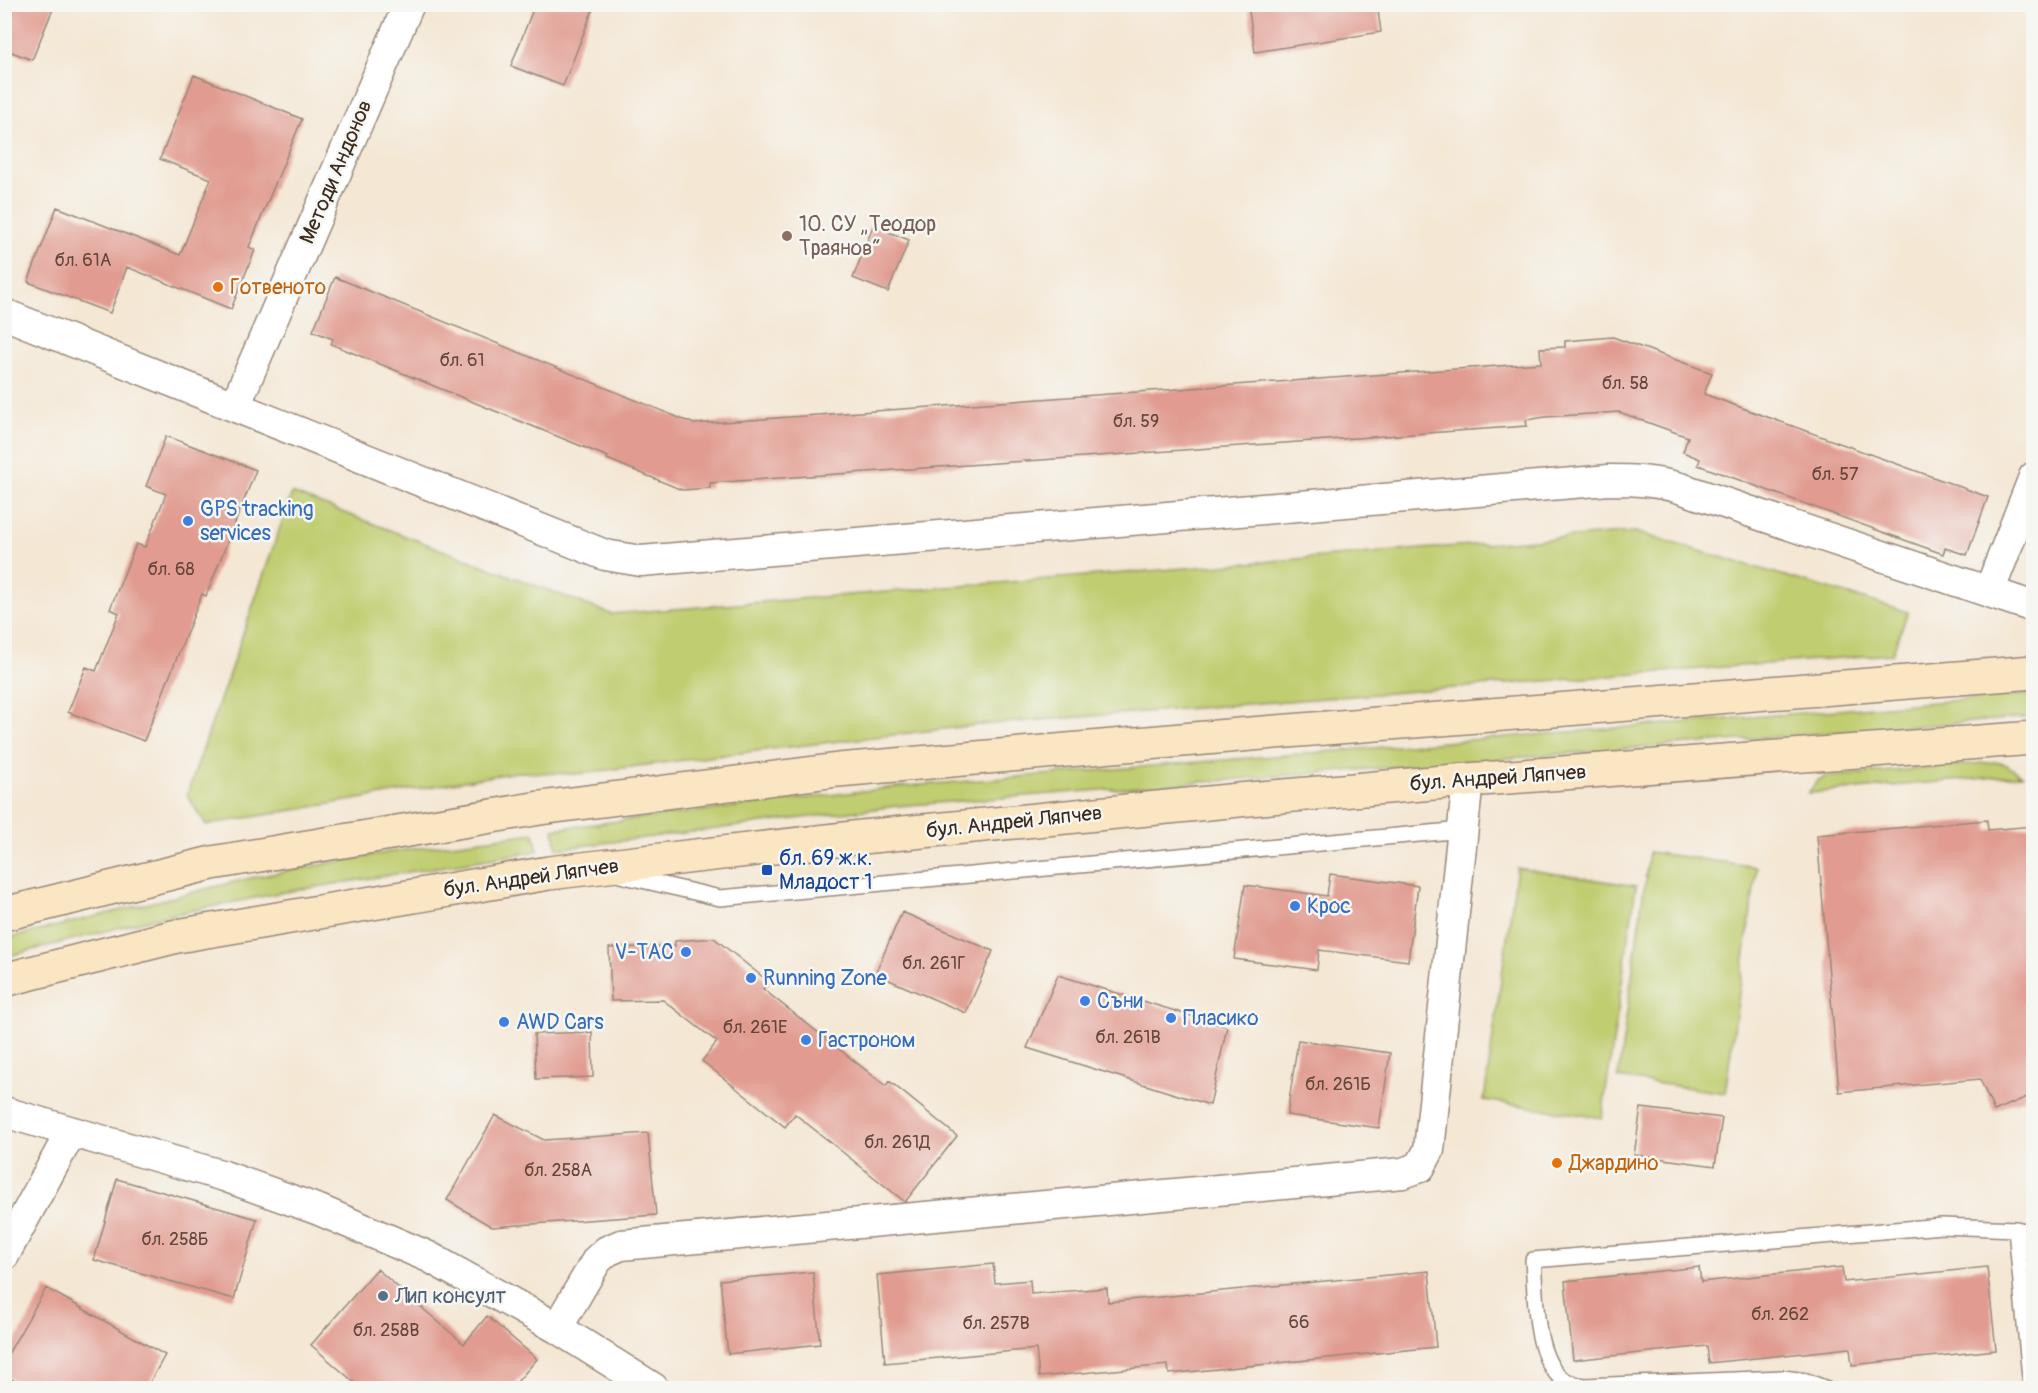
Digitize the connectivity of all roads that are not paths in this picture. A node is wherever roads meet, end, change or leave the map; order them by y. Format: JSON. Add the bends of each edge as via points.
{"nodes":[{"id":1,"x":409,"y":4,"type":"edge"},
{"id":2,"x":4,"y":314,"type":"edge"},
{"id":3,"x":235,"y":406,"type":"junction"},
{"id":4,"x":2034,"y":477,"type":"edge"},
{"id":5,"x":1989,"y":592,"type":"junction"},
{"id":6,"x":2034,"y":606,"type":"edge"},
{"id":7,"x":2034,"y":672,"type":"edge"},
{"id":8,"x":2034,"y":738,"type":"edge"},
{"id":9,"x":1468,"y":780,"type":"junction"},
{"id":10,"x":1463,"y":830,"type":"junction"},
{"id":11,"x":591,"y":868,"type":"junction"},
{"id":12,"x":4,"y":914,"type":"edge"},
{"id":13,"x":4,"y":980,"type":"edge"},
{"id":14,"x":4,"y":1112,"type":"edge"},
{"id":15,"x":70,"y":1131,"type":"junction"},
{"id":16,"x":2016,"y":1229,"type":"junction"},
{"id":17,"x":2034,"y":1233,"type":"edge"},
{"id":18,"x":4,"y":1255,"type":"edge"},
{"id":19,"x":557,"y":1328,"type":"junction"},
{"id":20,"x":653,"y":1389,"type":"edge"},
{"id":21,"x":1824,"y":1389,"type":"edge"},
{"id":22,"x":2031,"y":1389,"type":"edge"}],
"edges":[{"from":1,"to":3,"type":"street","name":"Методи Андонов"},
{"from":2,"to":3,"type":"street"},
{"from":3,"to":5,"type":"street","via":[[576,544],[605,555],[641,561],[1636,480],[1680,488]]},
{"from":4,"to":5,"type":"street"},
{"from":5,"to":6,"type":"street"},
{"from":7,"to":12,"type":"main road","via":[[838,770],[540,808],[212,863]]},
{"from":8,"to":9,"type":"main road","name":"бул. Андрей Ляпчев"},
{"from":9,"to":10,"type":"street"},
{"from":9,"to":11,"type":"main road","name":"бул. Андрей Ляпчев","via":[[885,835]]},
{"from":10,"to":11,"type":"lane","via":[[720,898]]},
{"from":10,"to":19,"type":"street","via":[[1429,1150],[1420,1167],[1403,1173],[621,1245],[597,1260]]},
{"from":11,"to":13,"type":"main road","name":"бул. Андрей Ляпчев","via":[[177,936]]},
{"from":14,"to":15,"type":"street"},
{"from":15,"to":18,"type":"street"},
{"from":15,"to":19,"type":"street","via":[[224,1176],[319,1210],[429,1257]]},
{"from":16,"to":17,"type":"lane"},
{"from":16,"to":21,"type":"lane","via":[[1942,1226],[1533,1260],[1539,1330],[1547,1359],[1558,1375],[1570,1383],[1585,1386],[1783,1378],[1806,1381]]},
{"from":16,"to":22,"type":"lane"},
{"from":19,"to":20,"type":"street"}]}
